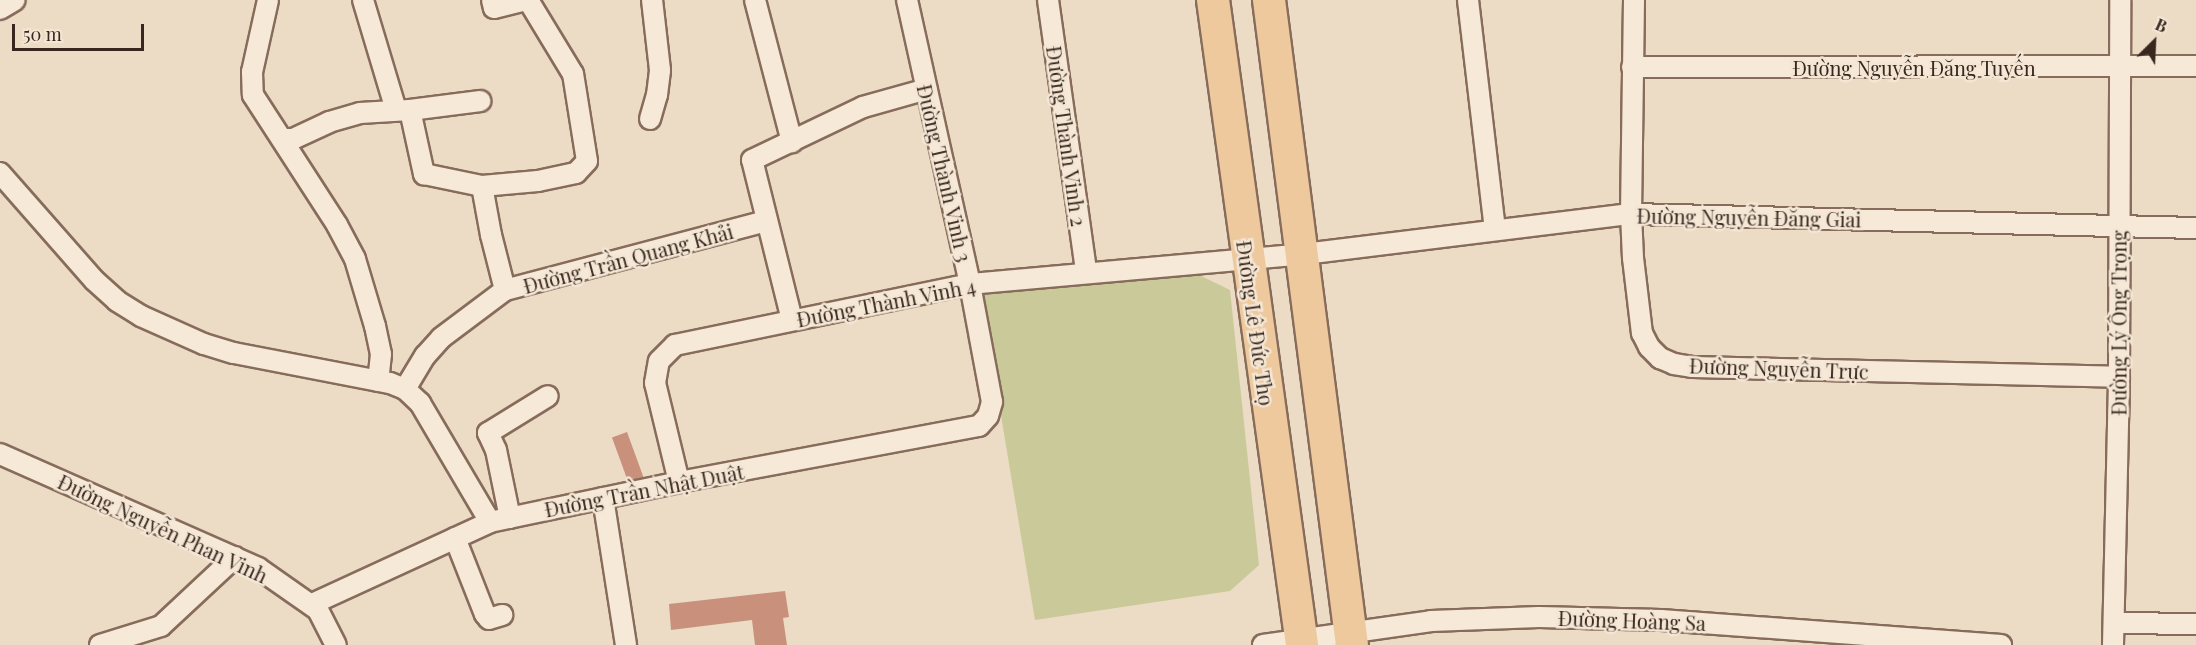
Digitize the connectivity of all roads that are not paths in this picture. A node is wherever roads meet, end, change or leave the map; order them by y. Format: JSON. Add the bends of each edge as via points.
{"nodes":[{"id":1,"x":15,"y":0,"type":"edge"},
{"id":2,"x":268,"y":0,"type":"edge"},
{"id":3,"x":363,"y":0,"type":"edge"},
{"id":4,"x":492,"y":0,"type":"edge"},
{"id":5,"x":527,"y":0,"type":"edge"},
{"id":6,"x":652,"y":0,"type":"edge"},
{"id":7,"x":755,"y":0,"type":"edge"},
{"id":8,"x":907,"y":0,"type":"edge"},
{"id":9,"x":1048,"y":0,"type":"edge"},
{"id":10,"x":1213,"y":0,"type":"edge"},
{"id":11,"x":1269,"y":0,"type":"edge"},
{"id":12,"x":1468,"y":0,"type":"edge"},
{"id":13,"x":1634,"y":0,"type":"edge"},
{"id":14,"x":2120,"y":0,"type":"edge"},
{"id":15,"x":0,"y":9,"type":"edge"},
{"id":16,"x":2196,"y":66,"type":"edge"},
{"id":17,"x":1632,"y":67,"type":"junction"},
{"id":18,"x":2121,"y":67,"type":"junction"},
{"id":19,"x":927,"y":89,"type":"junction"},
{"id":20,"x":480,"y":101,"type":"dead end"},
{"id":21,"x":403,"y":110,"type":"junction"},
{"id":22,"x":650,"y":119,"type":"dead end"},
{"id":23,"x":283,"y":139,"type":"junction"},
{"id":24,"x":792,"y":142,"type":"junction"},
{"id":25,"x":3,"y":182,"type":"edge"},
{"id":26,"x":482,"y":186,"type":"junction"},
{"id":27,"x":1631,"y":214,"type":"junction"},
{"id":28,"x":767,"y":221,"type":"junction"},
{"id":29,"x":2118,"y":227,"type":"junction"},
{"id":30,"x":2196,"y":228,"type":"edge"},
{"id":31,"x":1495,"y":229,"type":"junction"},
{"id":32,"x":1304,"y":254,"type":"junction"},
{"id":33,"x":1247,"y":260,"type":"junction"},
{"id":34,"x":1086,"y":272,"type":"junction"},
{"id":35,"x":970,"y":284,"type":"junction"},
{"id":36,"x":505,"y":290,"type":"junction"},
{"id":37,"x":792,"y":320,"type":"junction"},
{"id":38,"x":2119,"y":377,"type":"junction"},
{"id":39,"x":378,"y":381,"type":"junction"},
{"id":40,"x":405,"y":390,"type":"junction"},
{"id":41,"x":548,"y":396,"type":"dead end"},
{"id":42,"x":988,"y":416,"type":"joint"},
{"id":43,"x":0,"y":454,"type":"edge"},
{"id":44,"x":679,"y":482,"type":"junction"},
{"id":45,"x":603,"y":498,"type":"junction"},
{"id":46,"x":510,"y":518,"type":"junction"},
{"id":47,"x":490,"y":522,"type":"junction"},
{"id":48,"x":455,"y":538,"type":"junction"},
{"id":49,"x":235,"y":557,"type":"junction"},
{"id":50,"x":312,"y":604,"type":"junction"},
{"id":51,"x":502,"y":615,"type":"dead end"},
{"id":52,"x":2116,"y":623,"type":"junction"},
{"id":53,"x":2196,"y":624,"type":"edge"},
{"id":54,"x":1351,"y":639,"type":"edge"},
{"id":55,"x":1301,"y":642,"type":"edge"},
{"id":56,"x":100,"y":645,"type":"edge"},
{"id":57,"x":336,"y":645,"type":"edge"},
{"id":58,"x":626,"y":645,"type":"edge"},
{"id":59,"x":1263,"y":645,"type":"edge"},
{"id":60,"x":2001,"y":645,"type":"edge"},
{"id":61,"x":2113,"y":645,"type":"edge"}],
"edges":[{"from":1,"to":15,"type":"street"},
{"from":2,"to":23,"type":"street","via":[[252,88],[256,102]]},
{"from":3,"to":21,"type":"street"},
{"from":4,"to":5,"type":"street","via":[[494,8]]},
{"from":5,"to":26,"type":"street","via":[[573,74],[587,161],[576,173]]},
{"from":6,"to":22,"type":"street","via":[[660,70]]},
{"from":7,"to":24,"type":"street"},
{"from":8,"to":19,"type":"street","name":"Đường Thành Vinh 3"},
{"from":9,"to":34,"type":"street","name":"Đường Thành Vinh 2"},
{"from":10,"to":33,"type":"main road","name":"Đường Lê Đức Thọ"},
{"from":11,"to":32,"type":"main road"},
{"from":12,"to":31,"type":"street"},
{"from":13,"to":17,"type":"street","name":"Đường Nguyễn Trực"},
{"from":14,"to":18,"type":"street","name":"Đường Lý Ông Trọng"},
{"from":16,"to":18,"type":"street","name":"Đường Nguyễn Đăng Tuyến"},
{"from":17,"to":18,"type":"street","name":"Đường Nguyễn Đăng Tuyến"},
{"from":17,"to":27,"type":"street","name":"Đường Nguyễn Trực"},
{"from":18,"to":29,"type":"street","name":"Đường Lý Ông Trọng"},
{"from":19,"to":24,"type":"street","via":[[863,107]]},
{"from":19,"to":35,"type":"street","name":"Đường Thành Vinh 3"},
{"from":20,"to":21,"type":"street"},
{"from":21,"to":23,"type":"street","via":[[360,113],[293,139]]},
{"from":21,"to":26,"type":"street","via":[[424,174]]},
{"from":23,"to":39,"type":"street","via":[[355,259],[381,354]]},
{"from":24,"to":28,"type":"street","via":[[752,160]]},
{"from":25,"to":39,"type":"street","via":[[94,280],[141,316],[183,336],[234,353]]},
{"from":26,"to":36,"type":"street","name":"Đường Trần Quang Khải"},
{"from":27,"to":29,"type":"street","name":"Đường Nguyễn Đăng Giai"},
{"from":27,"to":31,"type":"street","name":"Đường Nguyễn Đăng Giai"},
{"from":27,"to":38,"type":"street","name":"Đường Nguyễn Trực","via":[[1642,333],[1660,358],[1674,364]]},
{"from":28,"to":36,"type":"street","name":"Đường Trần Quang Khải"},
{"from":28,"to":37,"type":"street"},
{"from":29,"to":30,"type":"street","name":"Đường Nguyễn Đăng Giai"},
{"from":29,"to":38,"type":"street","name":"Đường Lý Ông Trọng"},
{"from":31,"to":32,"type":"street","name":"Đường Nguyễn Đăng Giai"},
{"from":32,"to":33,"type":"street","name":"Đường Nguyễn Đăng Giai"},
{"from":32,"to":54,"type":"main road"},
{"from":33,"to":34,"type":"street","name":"Đường Thành Vinh 4"},
{"from":33,"to":55,"type":"main road","name":"Đường Lê Đức Thọ"},
{"from":34,"to":35,"type":"street","name":"Đường Thành Vinh 4"},
{"from":35,"to":37,"type":"street","name":"Đường Thành Vinh 4"},
{"from":35,"to":42,"type":"street","name":"Đường Thành Vinh 3","via":[[992,402]]},
{"from":36,"to":40,"type":"street","via":[[441,338]]},
{"from":37,"to":44,"type":"street","name":"Đường Thành Vinh 4","via":[[693,340],[664,352],[655,370],[655,383]]},
{"from":38,"to":52,"type":"street","name":"Đường Lý Ông Trọng"},
{"from":39,"to":40,"type":"street"},
{"from":40,"to":47,"type":"street","via":[[420,403]]},
{"from":41,"to":46,"type":"street","via":[[488,433],[496,450]]},
{"from":42,"to":44,"type":"street","name":"Đường Trần Nhật Duật","via":[[979,426]]},
{"from":43,"to":49,"type":"street","name":"Đường Nguyễn Phan Vinh"},
{"from":44,"to":45,"type":"street","name":"Đường Trần Nhật Duật"},
{"from":45,"to":46,"type":"street","name":"Đường Trần Nhật Duật"},
{"from":45,"to":58,"type":"street"},
{"from":46,"to":47,"type":"street","name":"Đường Trần Nhật Duật"},
{"from":47,"to":48,"type":"street","name":"Đường Trần Nhật Duật"},
{"from":48,"to":50,"type":"street","name":"Đường Trần Nhật Duật"},
{"from":48,"to":51,"type":"street","via":[[485,614],[492,619]]},
{"from":49,"to":50,"type":"street","name":"Đường Nguyễn Phan Vinh"},
{"from":49,"to":56,"type":"street","via":[[161,626]]},
{"from":50,"to":57,"type":"street","name":"Đường Nguyễn Phan Vinh"},
{"from":52,"to":53,"type":"street"},
{"from":52,"to":61,"type":"street","name":"Đường Lý Ông Trọng"},
{"from":54,"to":55,"type":"street","name":"Đường Hoàng Sa"},
{"from":54,"to":60,"type":"street","name":"Đường Hoàng Sa","via":[[1431,621],[1585,617]]},
{"from":55,"to":59,"type":"street","name":"Đường Hoàng Sa"}]}
